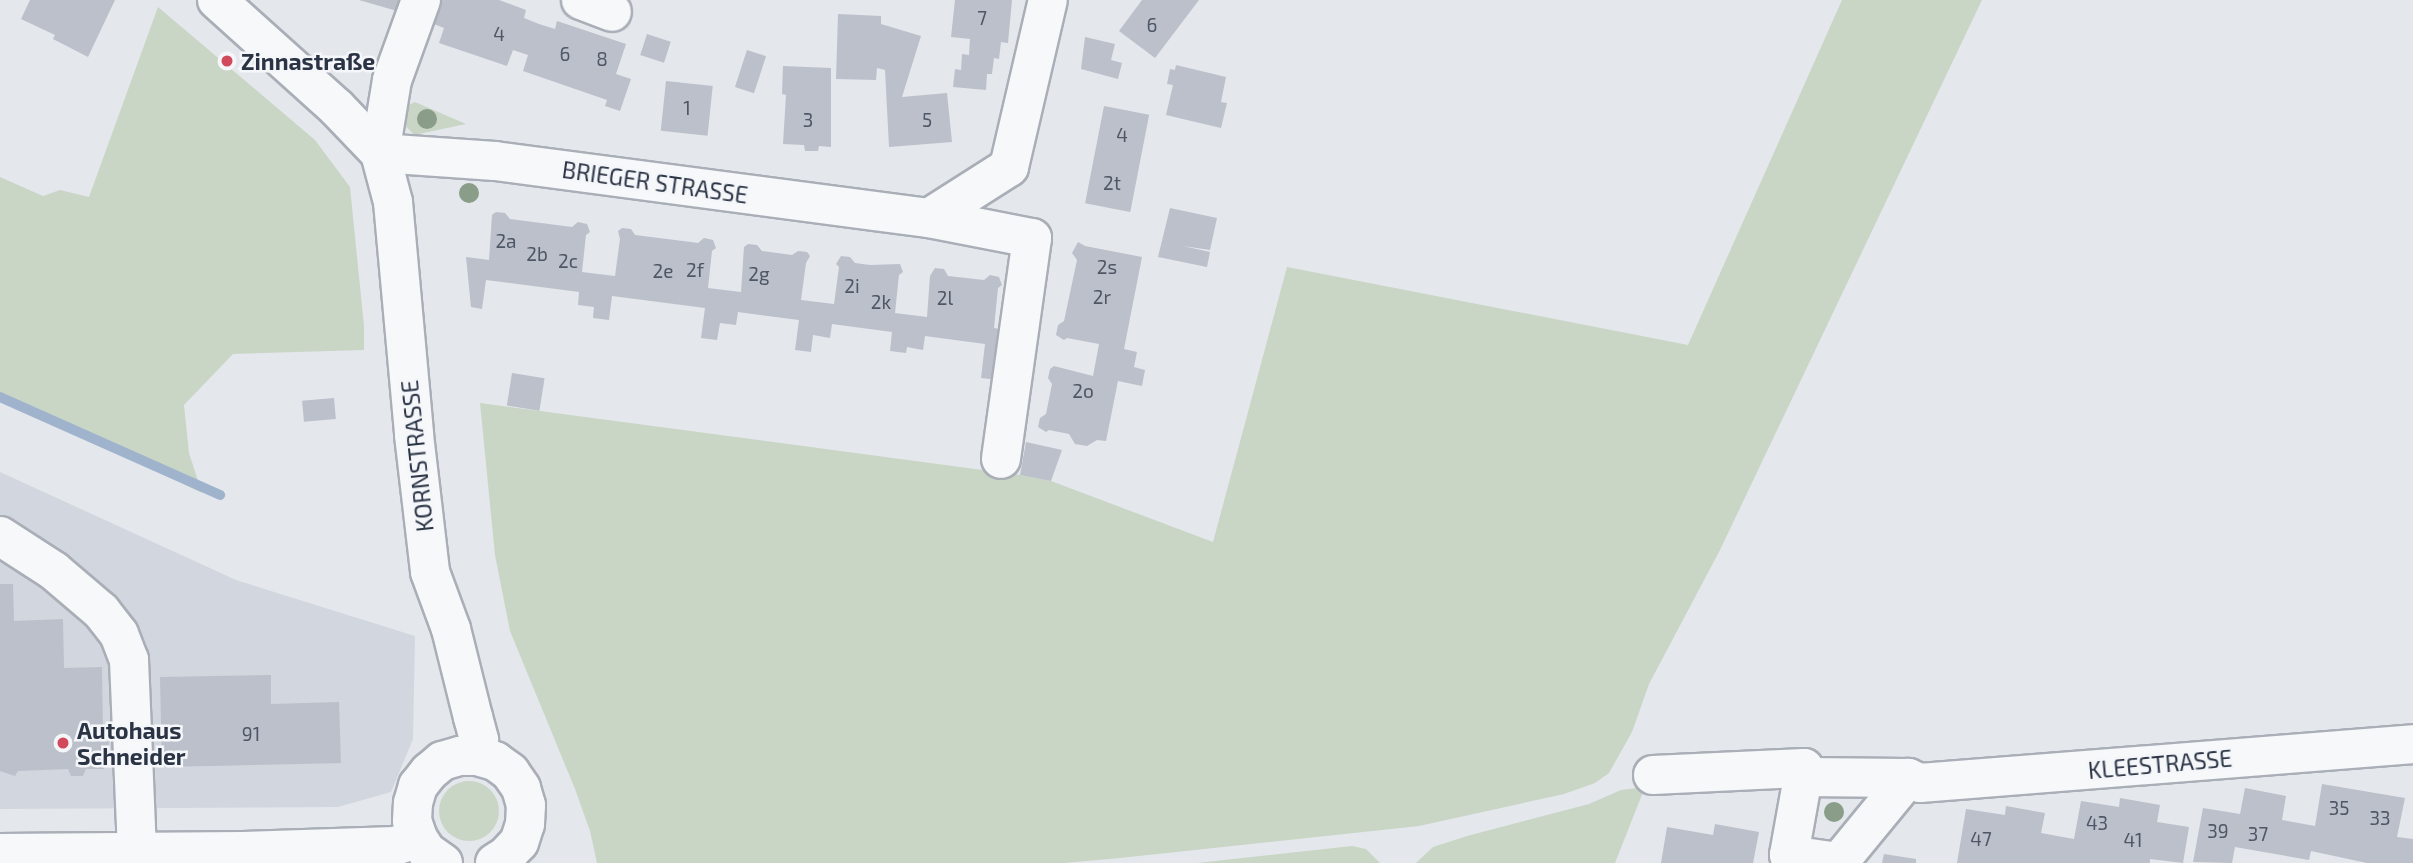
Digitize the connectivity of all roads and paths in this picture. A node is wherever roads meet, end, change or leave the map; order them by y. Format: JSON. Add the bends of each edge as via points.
{"nodes":[{"id":1,"x":217,"y":0,"type":"edge"},
{"id":2,"x":421,"y":0,"type":"edge"},
{"id":3,"x":1048,"y":0,"type":"edge"},
{"id":4,"x":380,"y":153,"type":"junction"},
{"id":5,"x":929,"y":218,"type":"junction"},
{"id":6,"x":1001,"y":459,"type":"dead end"},
{"id":7,"x":0,"y":536,"type":"edge"},
{"id":8,"x":2413,"y":744,"type":"edge"},
{"id":9,"x":477,"y":756,"type":"junction"},
{"id":10,"x":1653,"y":775,"type":"dead end"},
{"id":11,"x":1803,"y":777,"type":"junction"},
{"id":12,"x":1908,"y":778,"type":"junction"},
{"id":13,"x":430,"y":850,"type":"edge"},
{"id":14,"x":137,"y":852,"type":"junction"},
{"id":15,"x":0,"y":853,"type":"edge"},
{"id":16,"x":504,"y":861,"type":"edge"}],
"edges":[{"from":1,"to":4,"type":"street"},
{"from":2,"to":4,"type":"street","via":[[392,80]]},
{"from":3,"to":5,"type":"street","via":[[1009,167]]},
{"from":4,"to":5,"type":"street","name":"BRIEGER STRASSE","via":[[495,161]]},
{"from":4,"to":9,"type":"street","name":"KORNSTRASSE","via":[[394,202],[430,572],[470,704],[479,740]]},
{"from":5,"to":6,"type":"street","name":"BRIEGER STRASSE","via":[[1032,237]]},
{"from":7,"to":14,"type":"street","via":[[54,570],[101,611],[119,634],[129,660]]},
{"from":8,"to":12,"type":"street","name":"KLEESTRASSE","via":[[1920,783]]},
{"from":9,"to":13,"type":"street","via":[[442,761],[418,786],[412,821]]},
{"from":9,"to":16,"type":"street","via":[[510,772],[526,805],[519,842]]},
{"from":10,"to":11,"type":"street","name":"KLEESTRASSE","via":[[1804,768]]},
{"from":11,"to":12,"type":"street","name":"KLEESTRASSE"},
{"from":11,"to":12,"type":"street","via":[[1789,855],[1839,862]]},
{"from":13,"to":14,"type":"street","via":[[396,846]]},
{"from":14,"to":15,"type":"street"}]}
